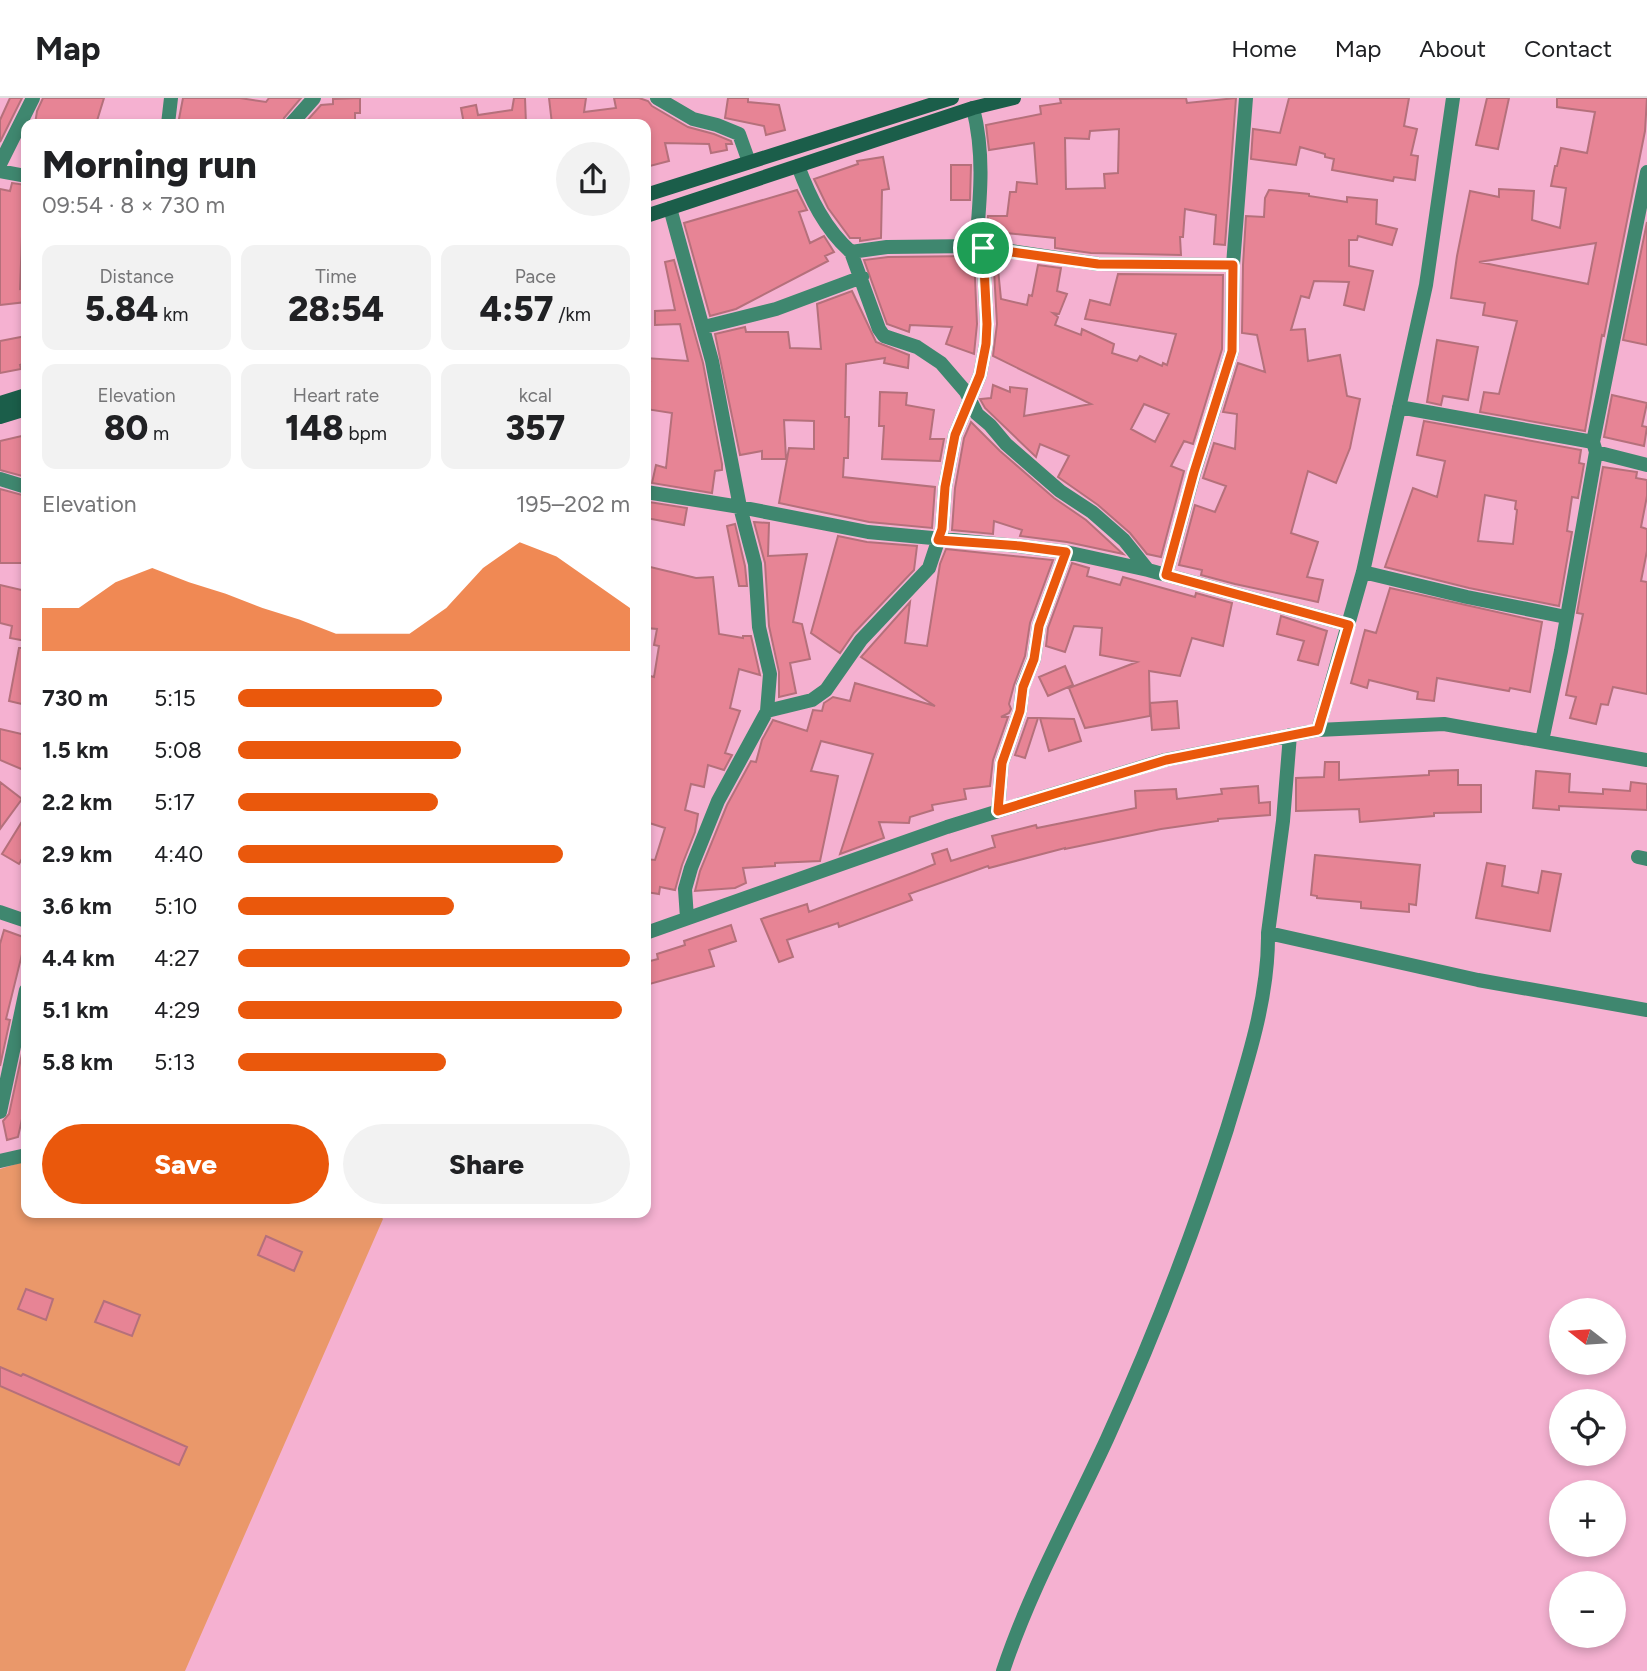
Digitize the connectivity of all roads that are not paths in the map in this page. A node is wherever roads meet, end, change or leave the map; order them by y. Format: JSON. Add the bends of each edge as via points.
{"nodes":[{"id":1,"x":33,"y":98,"type":"edge"},
{"id":2,"x":171,"y":98,"type":"edge"},
{"id":3,"x":314,"y":98,"type":"edge"},
{"id":4,"x":657,"y":98,"type":"edge"},
{"id":5,"x":952,"y":98,"type":"edge"},
{"id":6,"x":1014,"y":98,"type":"edge"},
{"id":7,"x":1246,"y":98,"type":"edge"},
{"id":8,"x":1453,"y":98,"type":"edge"},
{"id":9,"x":973,"y":108,"type":"junction"},
{"id":10,"x":22,"y":119,"type":"edge"},
{"id":11,"x":169,"y":119,"type":"edge"},
{"id":12,"x":295,"y":119,"type":"edge"},
{"id":13,"x":21,"y":122,"type":"edge"},
{"id":14,"x":749,"y":162,"type":"junction"},
{"id":15,"x":0,"y":164,"type":"edge"},
{"id":16,"x":798,"y":166,"type":"junction"},
{"id":17,"x":0,"y":171,"type":"edge"},
{"id":18,"x":1647,"y":172,"type":"edge"},
{"id":19,"x":21,"y":175,"type":"edge"},
{"id":20,"x":651,"y":193,"type":"edge"},
{"id":21,"x":1644,"y":202,"type":"edge"},
{"id":22,"x":670,"y":208,"type":"junction"},
{"id":23,"x":651,"y":214,"type":"edge"},
{"id":24,"x":980,"y":247,"type":"junction"},
{"id":25,"x":851,"y":252,"type":"junction"},
{"id":26,"x":1233,"y":265,"type":"junction"},
{"id":27,"x":862,"y":277,"type":"junction"},
{"id":28,"x":704,"y":327,"type":"junction"},
{"id":29,"x":21,"y":397,"type":"edge"},
{"id":30,"x":968,"y":400,"type":"junction"},
{"id":31,"x":0,"y":403,"type":"edge"},
{"id":32,"x":1399,"y":407,"type":"junction"},
{"id":33,"x":21,"y":411,"type":"edge"},
{"id":34,"x":0,"y":417,"type":"edge"},
{"id":35,"x":1594,"y":447,"type":"junction"},
{"id":36,"x":1647,"y":465,"type":"edge"},
{"id":37,"x":0,"y":480,"type":"edge"},
{"id":38,"x":21,"y":486,"type":"edge"},
{"id":39,"x":651,"y":493,"type":"edge"},
{"id":40,"x":740,"y":506,"type":"junction"},
{"id":41,"x":938,"y":540,"type":"junction"},
{"id":42,"x":1066,"y":552,"type":"junction"},
{"id":43,"x":1148,"y":569,"type":"junction"},
{"id":44,"x":1363,"y":572,"type":"junction"},
{"id":45,"x":1166,"y":575,"type":"junction"},
{"id":46,"x":1566,"y":617,"type":"junction"},
{"id":47,"x":1349,"y":625,"type":"junction"},
{"id":48,"x":767,"y":711,"type":"junction"},
{"id":49,"x":1318,"y":730,"type":"junction"},
{"id":50,"x":1290,"y":735,"type":"junction"},
{"id":51,"x":1542,"y":741,"type":"junction"},
{"id":52,"x":1647,"y":760,"type":"edge"},
{"id":53,"x":998,"y":811,"type":"junction"},
{"id":54,"x":0,"y":912,"type":"edge"},
{"id":55,"x":687,"y":918,"type":"junction"},
{"id":56,"x":21,"y":919,"type":"edge"},
{"id":57,"x":651,"y":931,"type":"edge"},
{"id":58,"x":1268,"y":933,"type":"junction"},
{"id":59,"x":21,"y":1006,"type":"edge"},
{"id":60,"x":1647,"y":1010,"type":"edge"},
{"id":61,"x":6,"y":1056,"type":"edge"},
{"id":62,"x":0,"y":1112,"type":"edge"},
{"id":63,"x":21,"y":1156,"type":"edge"},
{"id":64,"x":0,"y":1161,"type":"edge"},
{"id":65,"x":1003,"y":1671,"type":"edge"}],
"edges":[{"from":1,"to":10,"type":"street"},
{"from":2,"to":11,"type":"street"},
{"from":3,"to":12,"type":"street"},
{"from":4,"to":14,"type":"street","via":[[693,119],[740,134]]},
{"from":5,"to":14,"type":"main road"},
{"from":6,"to":9,"type":"main road"},
{"from":7,"to":26,"type":"street"},
{"from":8,"to":32,"type":"street","via":[[1426,285]]},
{"from":9,"to":16,"type":"main road"},
{"from":9,"to":24,"type":"street","via":[[982,174]]},
{"from":13,"to":15,"type":"street"},
{"from":14,"to":20,"type":"main road"},
{"from":16,"to":22,"type":"main road"},
{"from":16,"to":25,"type":"street","via":[[817,209]]},
{"from":17,"to":19,"type":"street"},
{"from":18,"to":21,"type":"street"},
{"from":21,"to":35,"type":"street"},
{"from":22,"to":23,"type":"main road"},
{"from":22,"to":28,"type":"street"},
{"from":24,"to":25,"type":"street","via":[[887,247]]},
{"from":24,"to":26,"type":"street","via":[[1098,264]]},
{"from":24,"to":30,"type":"street","via":[[986,344],[980,375]]},
{"from":25,"to":27,"type":"street"},
{"from":26,"to":45,"type":"street","via":[[1232,351]]},
{"from":27,"to":28,"type":"street","via":[[776,309]]},
{"from":27,"to":30,"type":"street","via":[[884,336],[933,356]]},
{"from":28,"to":40,"type":"street"},
{"from":29,"to":31,"type":"main road"},
{"from":30,"to":41,"type":"street","via":[[955,435]]},
{"from":30,"to":43,"type":"street","via":[[1006,444],[1124,540]]},
{"from":32,"to":35,"type":"street"},
{"from":32,"to":44,"type":"street"},
{"from":33,"to":34,"type":"main road"},
{"from":35,"to":36,"type":"street"},
{"from":35,"to":46,"type":"street"},
{"from":37,"to":38,"type":"street"},
{"from":39,"to":40,"type":"street"},
{"from":40,"to":41,"type":"street","via":[[868,532]]},
{"from":40,"to":48,"type":"street","via":[[755,564],[760,627],[771,674]]},
{"from":41,"to":42,"type":"street"},
{"from":41,"to":48,"type":"street","via":[[929,568],[861,640],[826,690],[812,701]]},
{"from":42,"to":43,"type":"street"},
{"from":42,"to":53,"type":"street","via":[[1039,626],[1020,711],[1002,763]]},
{"from":43,"to":45,"type":"street"},
{"from":44,"to":46,"type":"street"},
{"from":44,"to":47,"type":"street"},
{"from":45,"to":47,"type":"street"},
{"from":46,"to":51,"type":"street"},
{"from":47,"to":49,"type":"street"},
{"from":48,"to":55,"type":"street","via":[[718,801],[691,869],[685,890]]},
{"from":49,"to":50,"type":"street"},
{"from":49,"to":51,"type":"street","via":[[1444,724]]},
{"from":50,"to":53,"type":"street","via":[[1166,760]]},
{"from":50,"to":58,"type":"street"},
{"from":51,"to":52,"type":"street"},
{"from":53,"to":55,"type":"street"},
{"from":54,"to":56,"type":"street"},
{"from":55,"to":57,"type":"street"},
{"from":58,"to":60,"type":"street","via":[[1478,980]]},
{"from":58,"to":65,"type":"street","via":[[1268,966],[1248,1055],[1192,1231],[1138,1369],[1036,1585]]},
{"from":59,"to":61,"type":"street"},
{"from":61,"to":62,"type":"street"},
{"from":63,"to":64,"type":"street"}]}
